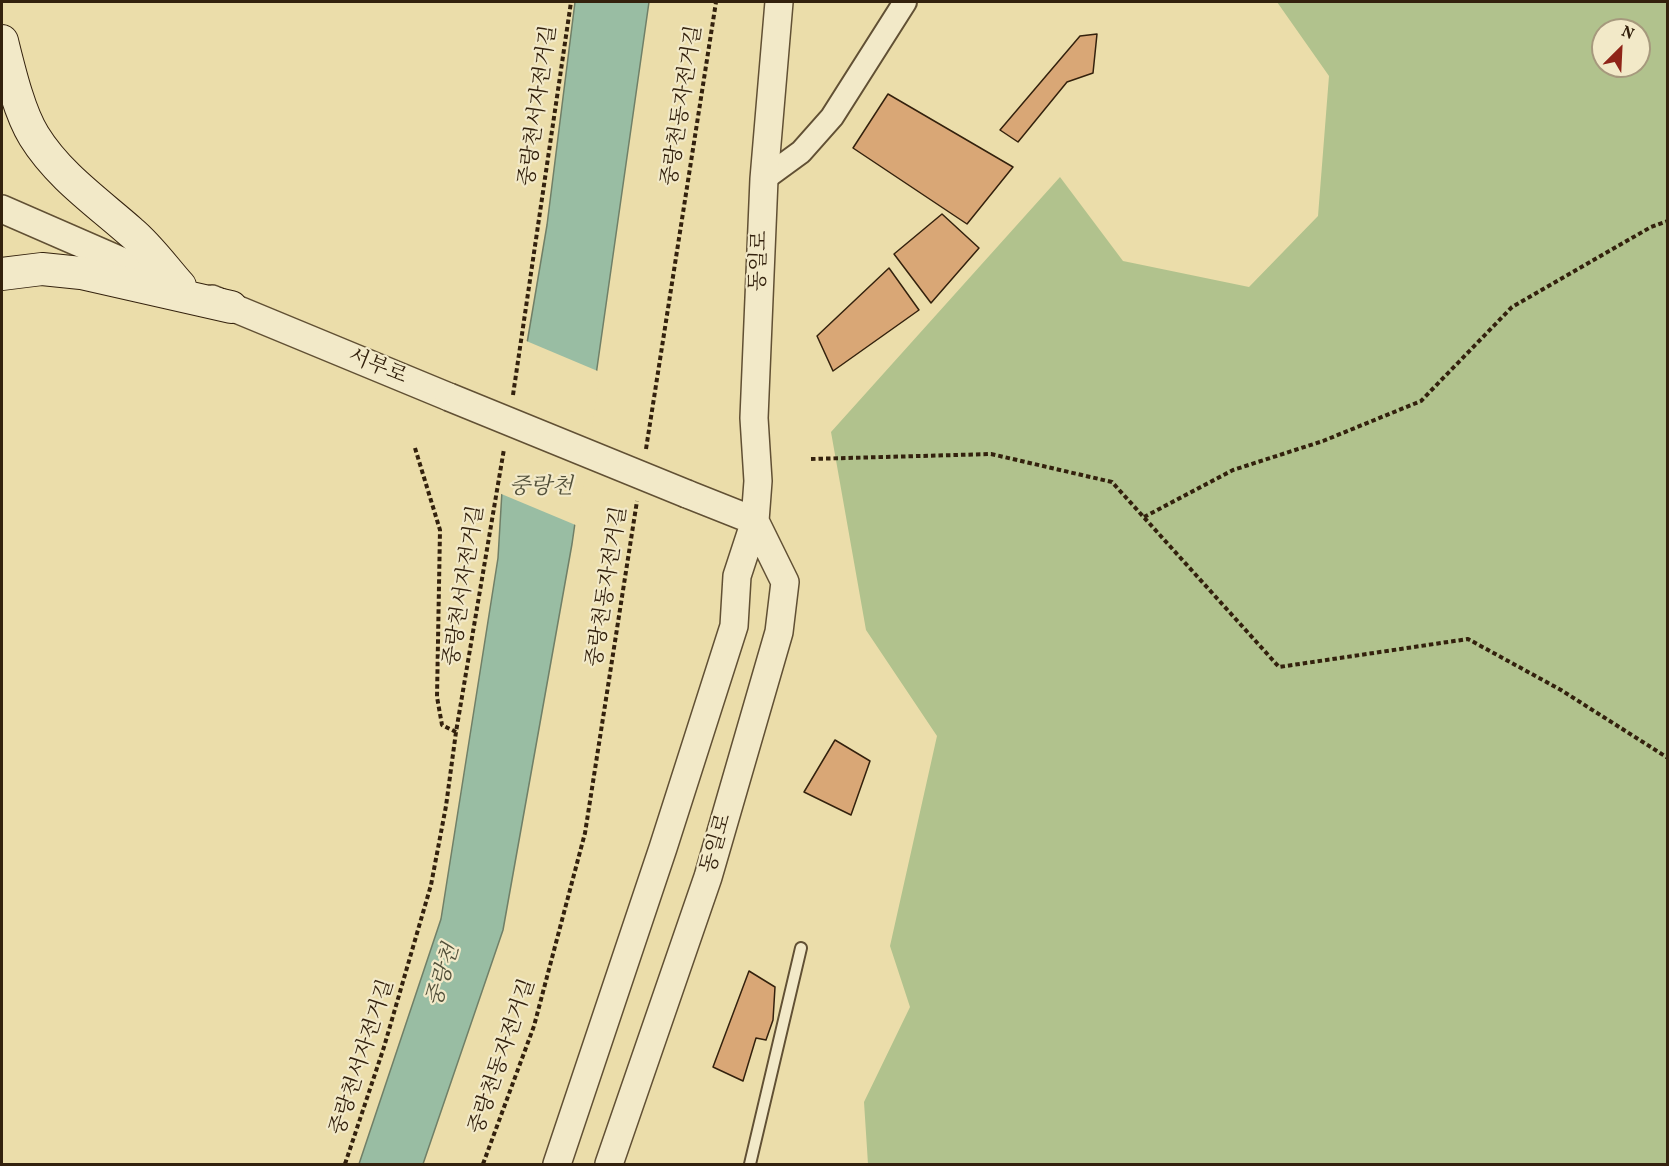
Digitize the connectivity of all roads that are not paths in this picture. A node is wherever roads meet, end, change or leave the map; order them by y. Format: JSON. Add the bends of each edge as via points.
{"nodes":[{"id":1,"x":779,"y":2,"type":"edge"},
{"id":2,"x":905,"y":2,"type":"edge"},
{"id":3,"x":2,"y":41,"type":"edge"},
{"id":4,"x":764,"y":179,"type":"junction"},
{"id":5,"x":2,"y":209,"type":"edge"},
{"id":6,"x":2,"y":274,"type":"edge"},
{"id":7,"x":180,"y":286,"type":"junction"},
{"id":8,"x":231,"y":308,"type":"junction"},
{"id":9,"x":755,"y":520,"type":"junction"},
{"id":10,"x":801,"y":948,"type":"dead end"},
{"id":11,"x":556,"y":1164,"type":"edge"},
{"id":12,"x":609,"y":1164,"type":"edge"},
{"id":13,"x":750,"y":1164,"type":"edge"}],
"edges":[{"from":1,"to":4,"type":"street","name":"동일로"},
{"from":2,"to":4,"type":"street","via":[[832,117],[801,152]]},
{"from":3,"to":7,"type":"main road","via":[[33,134],[50,160],[134,234]]},
{"from":4,"to":9,"type":"street","name":"동일로","via":[[754,418],[758,482]]},
{"from":5,"to":7,"type":"street","name":"서부로"},
{"from":6,"to":8,"type":"main road","via":[[42,269],[81,273]]},
{"from":7,"to":8,"type":"street","name":"서부로"},
{"from":8,"to":9,"type":"street","name":"서부로","bridge":true},
{"from":9,"to":11,"type":"street","name":"동일로","via":[[737,576],[734,626]]},
{"from":9,"to":12,"type":"street","name":"동일로","via":[[784,582],[779,632],[708,877]]},
{"from":10,"to":13,"type":"lane"}]}
